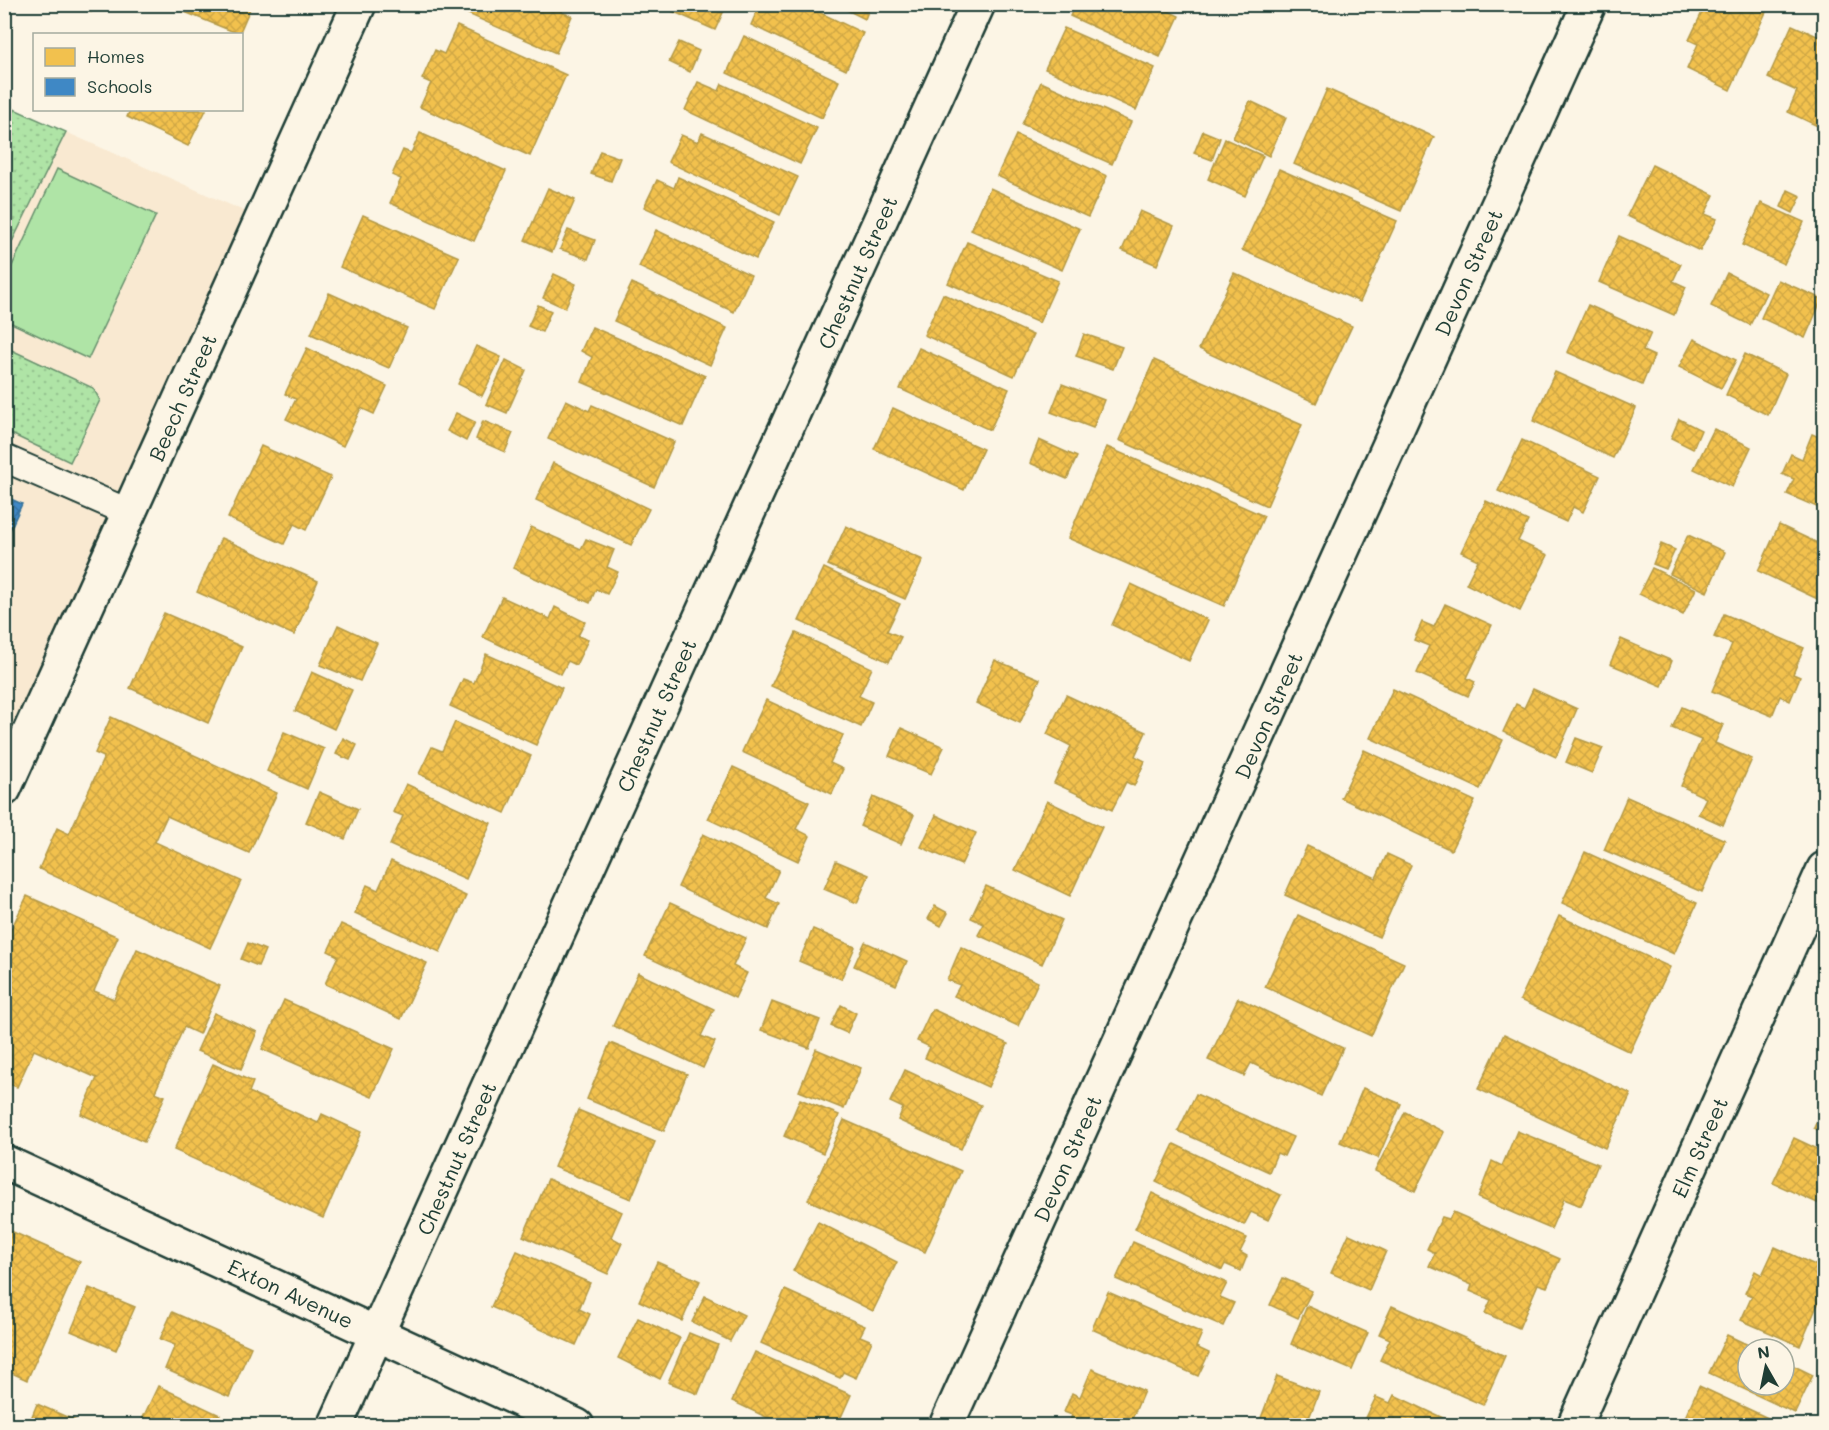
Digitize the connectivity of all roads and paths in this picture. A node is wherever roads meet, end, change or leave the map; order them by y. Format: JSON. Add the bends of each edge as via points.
{"nodes":[{"id":1,"x":359,"y":4,"type":"edge"},
{"id":2,"x":978,"y":4,"type":"edge"},
{"id":3,"x":1589,"y":4,"type":"edge"},
{"id":4,"x":4,"y":458,"type":"edge"},
{"id":5,"x":129,"y":513,"type":"junction"},
{"id":6,"x":4,"y":789,"type":"edge"},
{"id":7,"x":1824,"y":869,"type":"edge"},
{"id":8,"x":4,"y":1162,"type":"edge"},
{"id":9,"x":378,"y":1332,"type":"junction"},
{"id":10,"x":335,"y":1425,"type":"edge"},
{"id":11,"x":577,"y":1425,"type":"edge"},
{"id":12,"x":946,"y":1425,"type":"edge"},
{"id":13,"x":1574,"y":1425,"type":"edge"}],
"edges":[{"from":1,"to":5,"type":"street","name":"Beech Street"},
{"from":2,"to":9,"type":"street","name":"Chestnut Street"},
{"from":3,"to":12,"type":"street","name":"Devon Street"},
{"from":4,"to":5,"type":"lane"},
{"from":5,"to":6,"type":"street","name":"Beech Street"},
{"from":7,"to":13,"type":"street","name":"Elm Street"},
{"from":8,"to":9,"type":"street","name":"Exton Avenue"},
{"from":9,"to":10,"type":"street","name":"Chestnut Street"},
{"from":9,"to":11,"type":"street","name":"Exton Avenue"}]}
